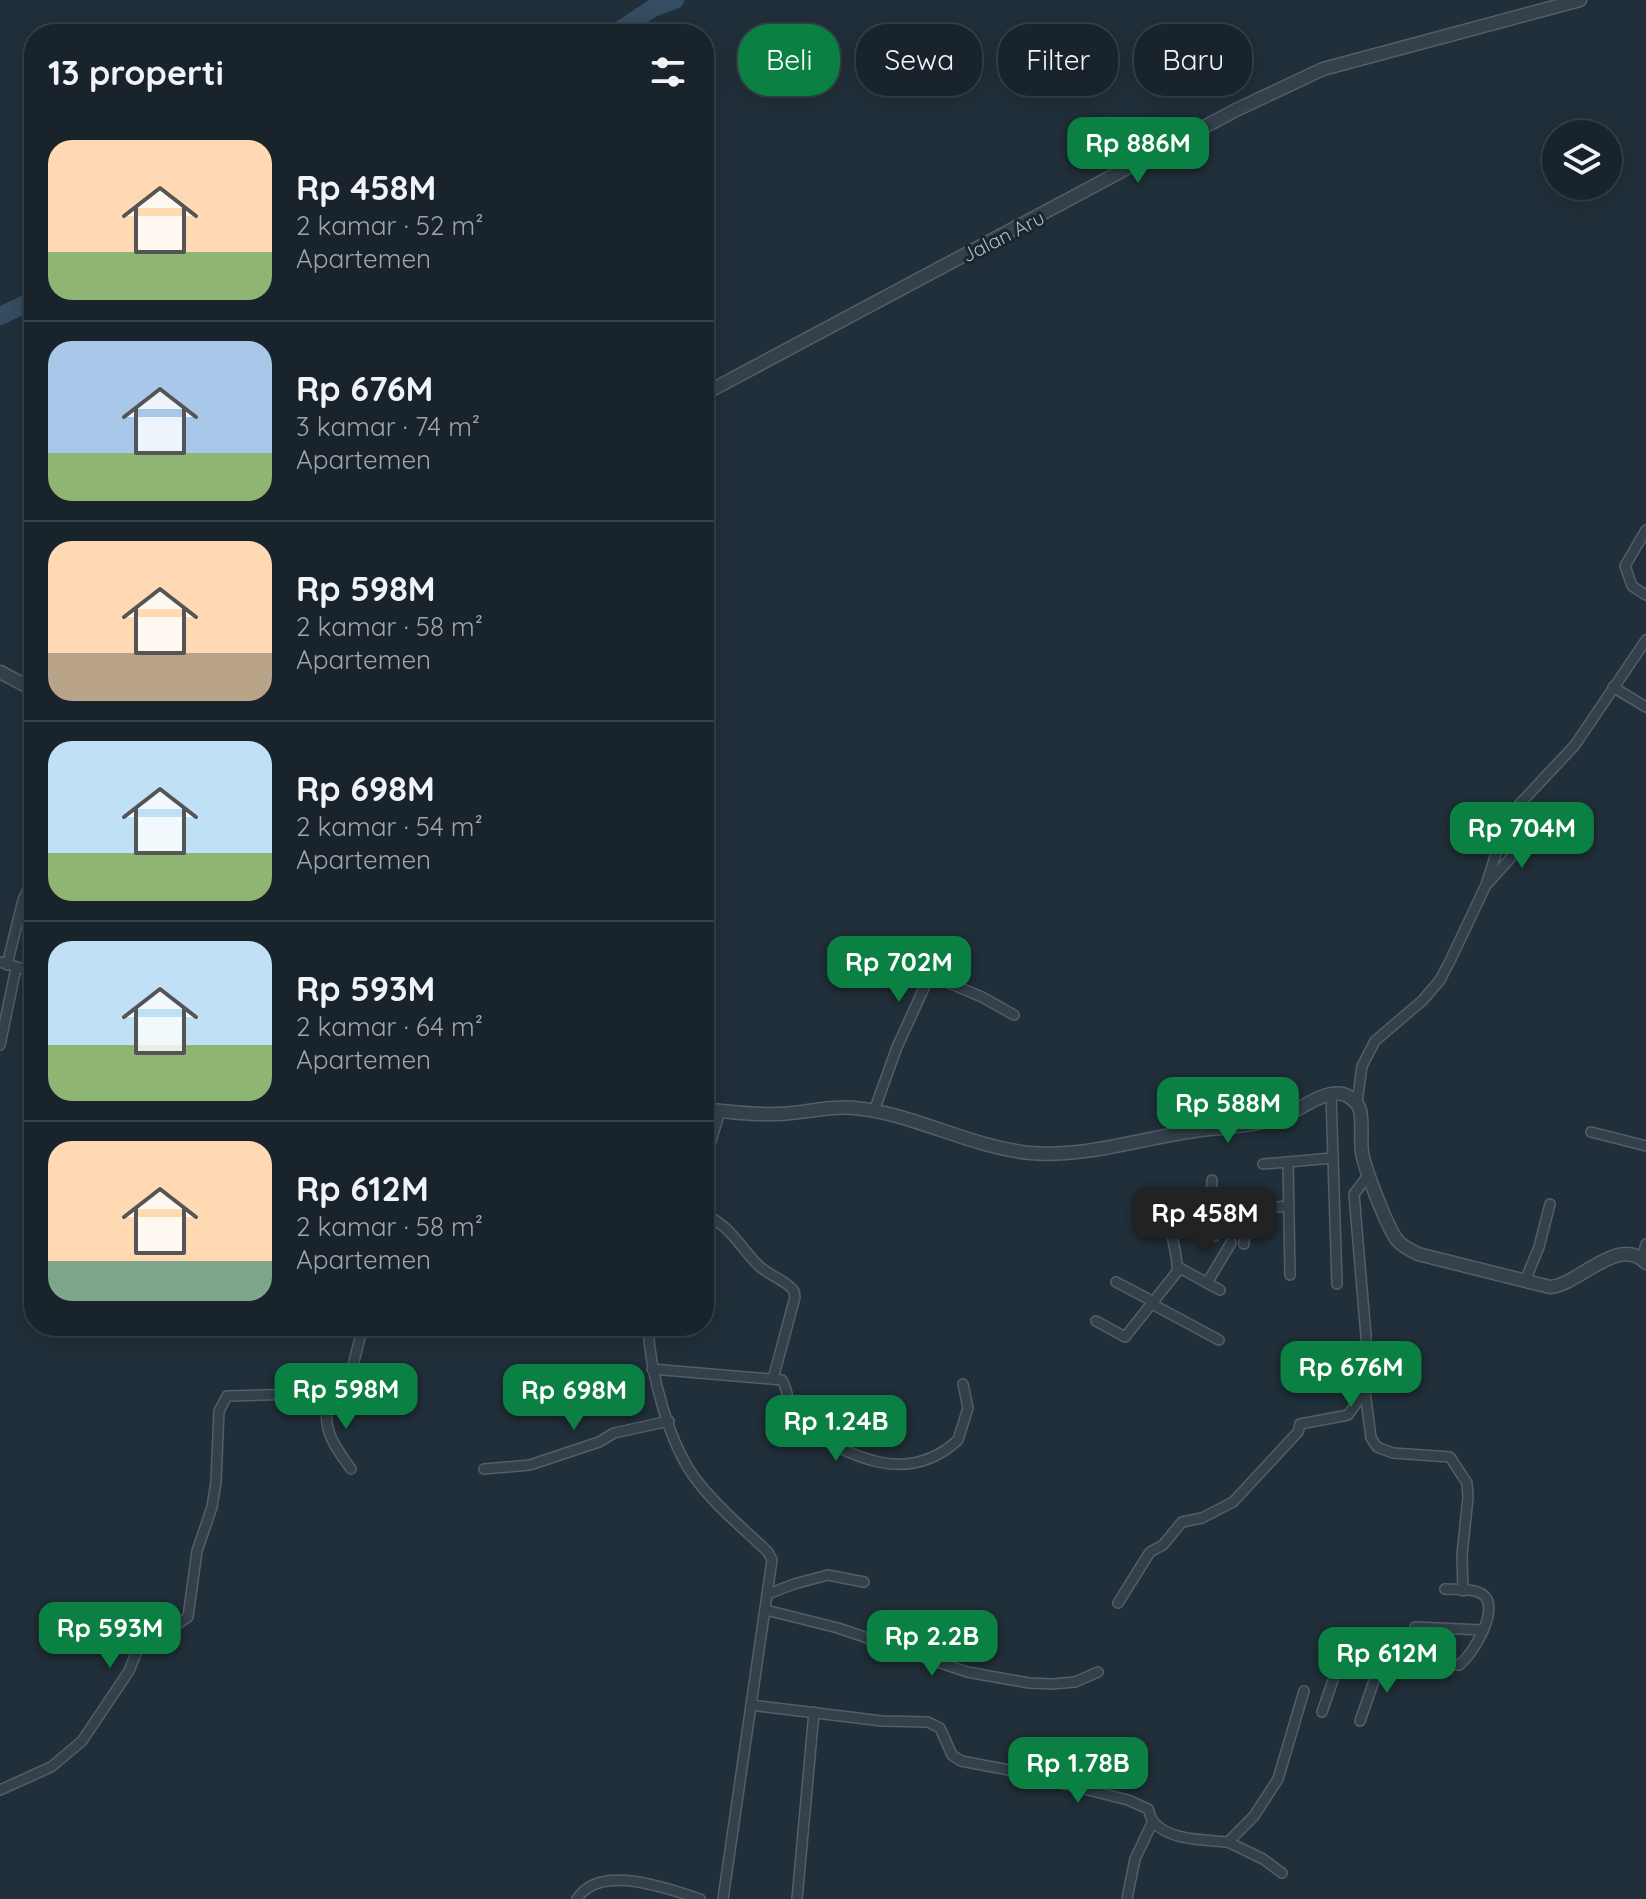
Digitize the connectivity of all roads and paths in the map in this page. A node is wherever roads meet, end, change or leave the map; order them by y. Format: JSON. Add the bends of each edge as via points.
{"nodes":[{"id":1,"x":1580,"y":0,"type":"edge"},
{"id":2,"x":714,"y":389,"type":"edge"},
{"id":3,"x":1646,"y":530,"type":"edge"},
{"id":4,"x":1646,"y":595,"type":"edge"},
{"id":5,"x":1646,"y":640,"type":"edge"},
{"id":6,"x":0,"y":672,"type":"edge"},
{"id":7,"x":24,"y":682,"type":"edge"},
{"id":8,"x":1613,"y":687,"type":"junction"},
{"id":9,"x":1646,"y":707,"type":"edge"},
{"id":10,"x":1533,"y":833,"type":"dead end"},
{"id":11,"x":1486,"y":885,"type":"junction"},
{"id":12,"x":24,"y":898,"type":"edge"},
{"id":13,"x":8,"y":965,"type":"edge"},
{"id":14,"x":1014,"y":1015,"type":"dead end"},
{"id":15,"x":0,"y":1045,"type":"edge"},
{"id":16,"x":1331,"y":1094,"type":"junction"},
{"id":17,"x":1357,"y":1103,"type":"junction"},
{"id":18,"x":714,"y":1110,"type":"edge"},
{"id":19,"x":720,"y":1111,"type":"junction"},
{"id":20,"x":874,"y":1111,"type":"junction"},
{"id":21,"x":714,"y":1131,"type":"edge"},
{"id":22,"x":1591,"y":1132,"type":"dead end"},
{"id":23,"x":1646,"y":1146,"type":"edge"},
{"id":24,"x":1333,"y":1158,"type":"junction"},
{"id":25,"x":1288,"y":1162,"type":"junction"},
{"id":26,"x":1263,"y":1164,"type":"dead end"},
{"id":27,"x":1367,"y":1177,"type":"junction"},
{"id":28,"x":1212,"y":1180,"type":"dead end"},
{"id":29,"x":1215,"y":1204,"type":"junction"},
{"id":30,"x":1550,"y":1204,"type":"dead end"},
{"id":31,"x":1289,"y":1206,"type":"junction"},
{"id":32,"x":1245,"y":1208,"type":"junction"},
{"id":33,"x":714,"y":1220,"type":"edge"},
{"id":34,"x":1215,"y":1236,"type":"dead end"},
{"id":35,"x":1231,"y":1243,"type":"dead end"},
{"id":36,"x":1244,"y":1244,"type":"dead end"},
{"id":37,"x":1646,"y":1244,"type":"edge"},
{"id":38,"x":1644,"y":1261,"type":"edge"},
{"id":39,"x":1178,"y":1267,"type":"junction"},
{"id":40,"x":1290,"y":1275,"type":"dead end"},
{"id":41,"x":1525,"y":1281,"type":"junction"},
{"id":42,"x":1116,"y":1282,"type":"dead end"},
{"id":43,"x":1207,"y":1283,"type":"junction"},
{"id":44,"x":1337,"y":1284,"type":"dead end"},
{"id":45,"x":1220,"y":1290,"type":"dead end"},
{"id":46,"x":1153,"y":1303,"type":"junction"},
{"id":47,"x":1096,"y":1321,"type":"dead end"},
{"id":48,"x":360,"y":1336,"type":"edge"},
{"id":49,"x":649,"y":1336,"type":"edge"},
{"id":50,"x":1219,"y":1340,"type":"dead end"},
{"id":51,"x":652,"y":1369,"type":"junction"},
{"id":52,"x":773,"y":1379,"type":"junction"},
{"id":53,"x":963,"y":1384,"type":"dead end"},
{"id":54,"x":1365,"y":1391,"type":"junction"},
{"id":55,"x":331,"y":1393,"type":"junction"},
{"id":56,"x":669,"y":1421,"type":"junction"},
{"id":57,"x":351,"y":1469,"type":"dead end"},
{"id":58,"x":484,"y":1469,"type":"dead end"},
{"id":59,"x":864,"y":1582,"type":"dead end"},
{"id":60,"x":1445,"y":1589,"type":"dead end"},
{"id":61,"x":1463,"y":1591,"type":"junction"},
{"id":62,"x":768,"y":1594,"type":"junction"},
{"id":63,"x":1118,"y":1603,"type":"dead end"},
{"id":64,"x":766,"y":1610,"type":"junction"},
{"id":65,"x":1415,"y":1627,"type":"dead end"},
{"id":66,"x":1483,"y":1630,"type":"junction"},
{"id":67,"x":1382,"y":1658,"type":"junction"},
{"id":68,"x":1098,"y":1672,"type":"dead end"},
{"id":69,"x":1304,"y":1691,"type":"dead end"},
{"id":70,"x":751,"y":1705,"type":"junction"},
{"id":71,"x":814,"y":1712,"type":"junction"},
{"id":72,"x":1322,"y":1712,"type":"dead end"},
{"id":73,"x":1360,"y":1721,"type":"dead end"},
{"id":74,"x":0,"y":1790,"type":"edge"},
{"id":75,"x":1153,"y":1821,"type":"junction"},
{"id":76,"x":1228,"y":1842,"type":"junction"},
{"id":77,"x":1282,"y":1873,"type":"dead end"},
{"id":78,"x":684,"y":1896,"type":"edge"},
{"id":79,"x":577,"y":1899,"type":"edge"},
{"id":80,"x":700,"y":1899,"type":"edge"},
{"id":81,"x":723,"y":1899,"type":"edge"},
{"id":82,"x":797,"y":1899,"type":"edge"},
{"id":83,"x":1127,"y":1899,"type":"edge"}],
"edges":[{"from":1,"to":2,"type":"street","name":"Jalan Aru","via":[[1297,80]]},
{"from":3,"to":4,"type":"street","via":[[1625,566],[1632,586]]},
{"from":5,"to":8,"type":"street"},
{"from":6,"to":7,"type":"street"},
{"from":8,"to":9,"type":"street"},
{"from":8,"to":11,"type":"street","via":[[1575,745],[1505,825]]},
{"from":10,"to":11,"type":"street"},
{"from":11,"to":17,"type":"street","via":[[1440,980],[1375,1041],[1362,1066]]},
{"from":12,"to":13,"type":"street"},
{"from":13,"to":15,"type":"street"},
{"from":14,"to":20,"type":"street","via":[[930,975]]},
{"from":16,"to":17,"type":"street"},
{"from":16,"to":20,"type":"street","via":[[1255,1124],[1058,1153],[1015,1151]]},
{"from":16,"to":24,"type":"street"},
{"from":17,"to":27,"type":"street"},
{"from":18,"to":19,"type":"street"},
{"from":19,"to":20,"type":"street"},
{"from":19,"to":21,"type":"street"},
{"from":22,"to":23,"type":"street"},
{"from":24,"to":25,"type":"street"},
{"from":24,"to":44,"type":"street"},
{"from":25,"to":26,"type":"street"},
{"from":25,"to":31,"type":"street"},
{"from":27,"to":41,"type":"street","via":[[1392,1232],[1406,1247]]},
{"from":27,"to":54,"type":"street","via":[[1354,1194],[1366,1336]]},
{"from":28,"to":29,"type":"street"},
{"from":29,"to":32,"type":"street"},
{"from":29,"to":34,"type":"street"},
{"from":29,"to":39,"type":"street","via":[[1175,1206],[1172,1243]]},
{"from":30,"to":41,"type":"street"},
{"from":31,"to":32,"type":"street"},
{"from":31,"to":40,"type":"street"},
{"from":32,"to":36,"type":"street"},
{"from":33,"to":52,"type":"street","via":[[758,1265],[794,1291]]},
{"from":35,"to":43,"type":"street"},
{"from":37,"to":38,"type":"street"},
{"from":38,"to":41,"type":"street","via":[[1633,1255],[1614,1256],[1559,1287]]},
{"from":39,"to":43,"type":"street"},
{"from":39,"to":46,"type":"street"},
{"from":42,"to":46,"type":"street"},
{"from":43,"to":45,"type":"street"},
{"from":46,"to":47,"type":"street","via":[[1125,1337]]},
{"from":46,"to":50,"type":"street"},
{"from":48,"to":55,"type":"street","via":[[348,1385]]},
{"from":49,"to":51,"type":"street"},
{"from":51,"to":52,"type":"street"},
{"from":51,"to":56,"type":"street"},
{"from":52,"to":53,"type":"street","via":[[785,1383],[798,1425],[868,1461],[889,1465],[926,1459],[958,1440],[968,1408]]},
{"from":54,"to":61,"type":"street","via":[[1377,1447],[1450,1457],[1467,1483]]},
{"from":54,"to":63,"type":"street","via":[[1348,1415],[1300,1424],[1233,1502],[1182,1522],[1148,1554]]},
{"from":55,"to":57,"type":"street","via":[[327,1425]]},
{"from":55,"to":74,"type":"street","via":[[223,1400],[212,1507],[197,1551],[188,1617],[179,1623],[148,1623],[129,1671],[82,1741],[51,1767]]},
{"from":56,"to":58,"type":"street","via":[[614,1433],[530,1465]]},
{"from":56,"to":62,"type":"street","via":[[682,1460],[698,1483],[770,1556]]},
{"from":59,"to":62,"type":"street","via":[[828,1575]]},
{"from":60,"to":61,"type":"street"},
{"from":61,"to":66,"type":"street","via":[[1485,1594],[1489,1613]]},
{"from":62,"to":64,"type":"street"},
{"from":64,"to":68,"type":"street","via":[[838,1628],[967,1672],[1052,1684]]},
{"from":64,"to":70,"type":"street"},
{"from":65,"to":66,"type":"street"},
{"from":66,"to":67,"type":"street","via":[[1459,1665]]},
{"from":67,"to":72,"type":"street","via":[[1342,1654]]},
{"from":67,"to":73,"type":"street"},
{"from":69,"to":76,"type":"street","via":[[1278,1779],[1254,1816]]},
{"from":70,"to":71,"type":"street"},
{"from":70,"to":81,"type":"street"},
{"from":71,"to":75,"type":"street","via":[[928,1722],[940,1728],[952,1755],[961,1761],[1128,1800],[1148,1809]]},
{"from":71,"to":82,"type":"street"},
{"from":75,"to":76,"type":"street","via":[[1181,1836]]},
{"from":75,"to":83,"type":"street","via":[[1135,1859]]},
{"from":76,"to":77,"type":"street"},
{"from":78,"to":79,"type":"street","via":[[632,1882],[599,1880]]},
{"from":78,"to":80,"type":"street"}]}
